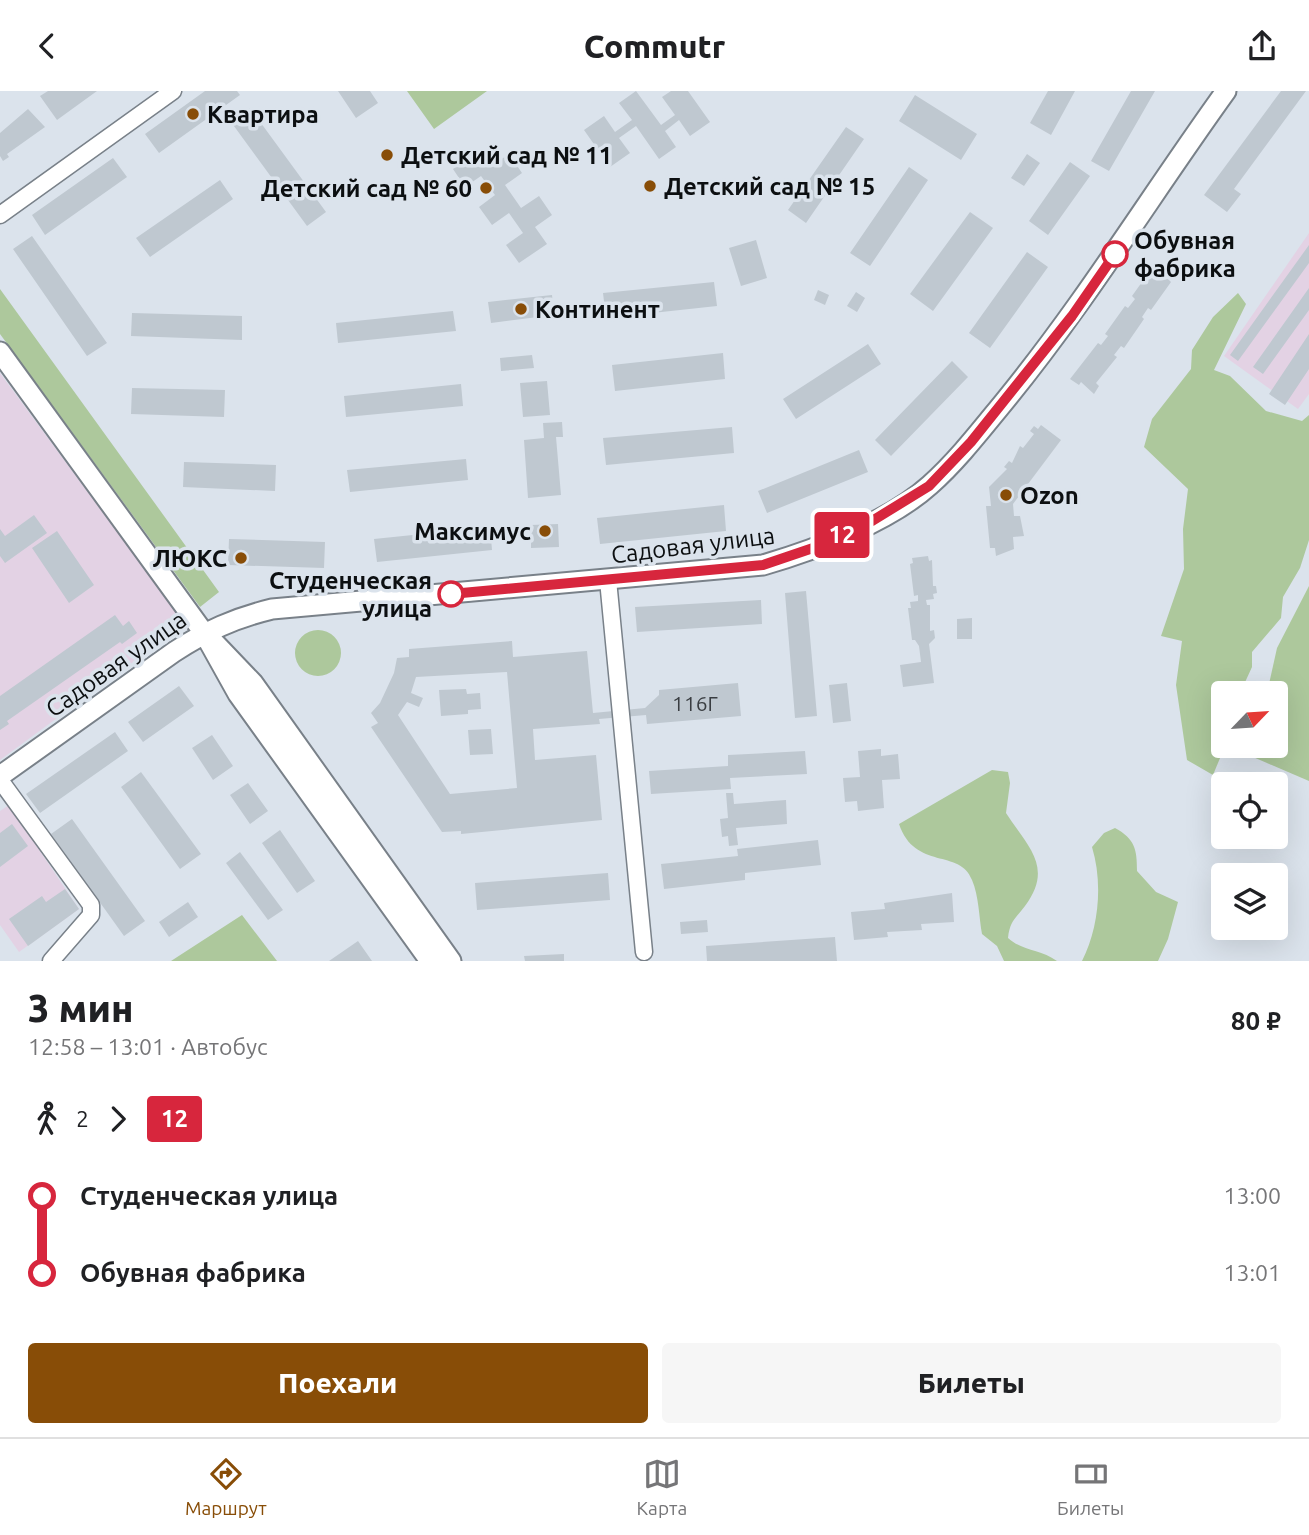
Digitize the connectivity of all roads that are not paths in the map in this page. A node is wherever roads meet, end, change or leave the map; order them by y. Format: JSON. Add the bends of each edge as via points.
{"nodes":[{"id":1,"x":173,"y":91,"type":"edge"},
{"id":2,"x":1226,"y":91,"type":"edge"},
{"id":3,"x":0,"y":215,"type":"edge"},
{"id":4,"x":0,"y":352,"type":"edge"},
{"id":5,"x":608,"y":580,"type":"junction"},
{"id":6,"x":204,"y":633,"type":"junction"},
{"id":7,"x":0,"y":778,"type":"edge"},
{"id":8,"x":644,"y":952,"type":"dead end"},
{"id":9,"x":51,"y":961,"type":"edge"},
{"id":10,"x":430,"y":961,"type":"edge"},
{"id":11,"x":451,"y":961,"type":"edge"}],
"edges":[{"from":1,"to":3,"type":"street"},
{"from":2,"to":5,"type":"main road","name":"Садовая улица","via":[[1072,316],[971,442],[929,486],[872,521],[787,558],[749,567]]},
{"from":4,"to":6,"type":"main road"},
{"from":5,"to":6,"type":"main road","name":"Садовая улица","via":[[272,609]]},
{"from":5,"to":8,"type":"street"},
{"from":6,"to":7,"type":"main road","name":"Садовая улица"},
{"from":6,"to":10,"type":"main road","via":[[238,694]]},
{"from":6,"to":11,"type":"main road","via":[[253,683]]},
{"from":7,"to":9,"type":"street","name":"Садовая улица","via":[[90,905],[91,915]]}]}
